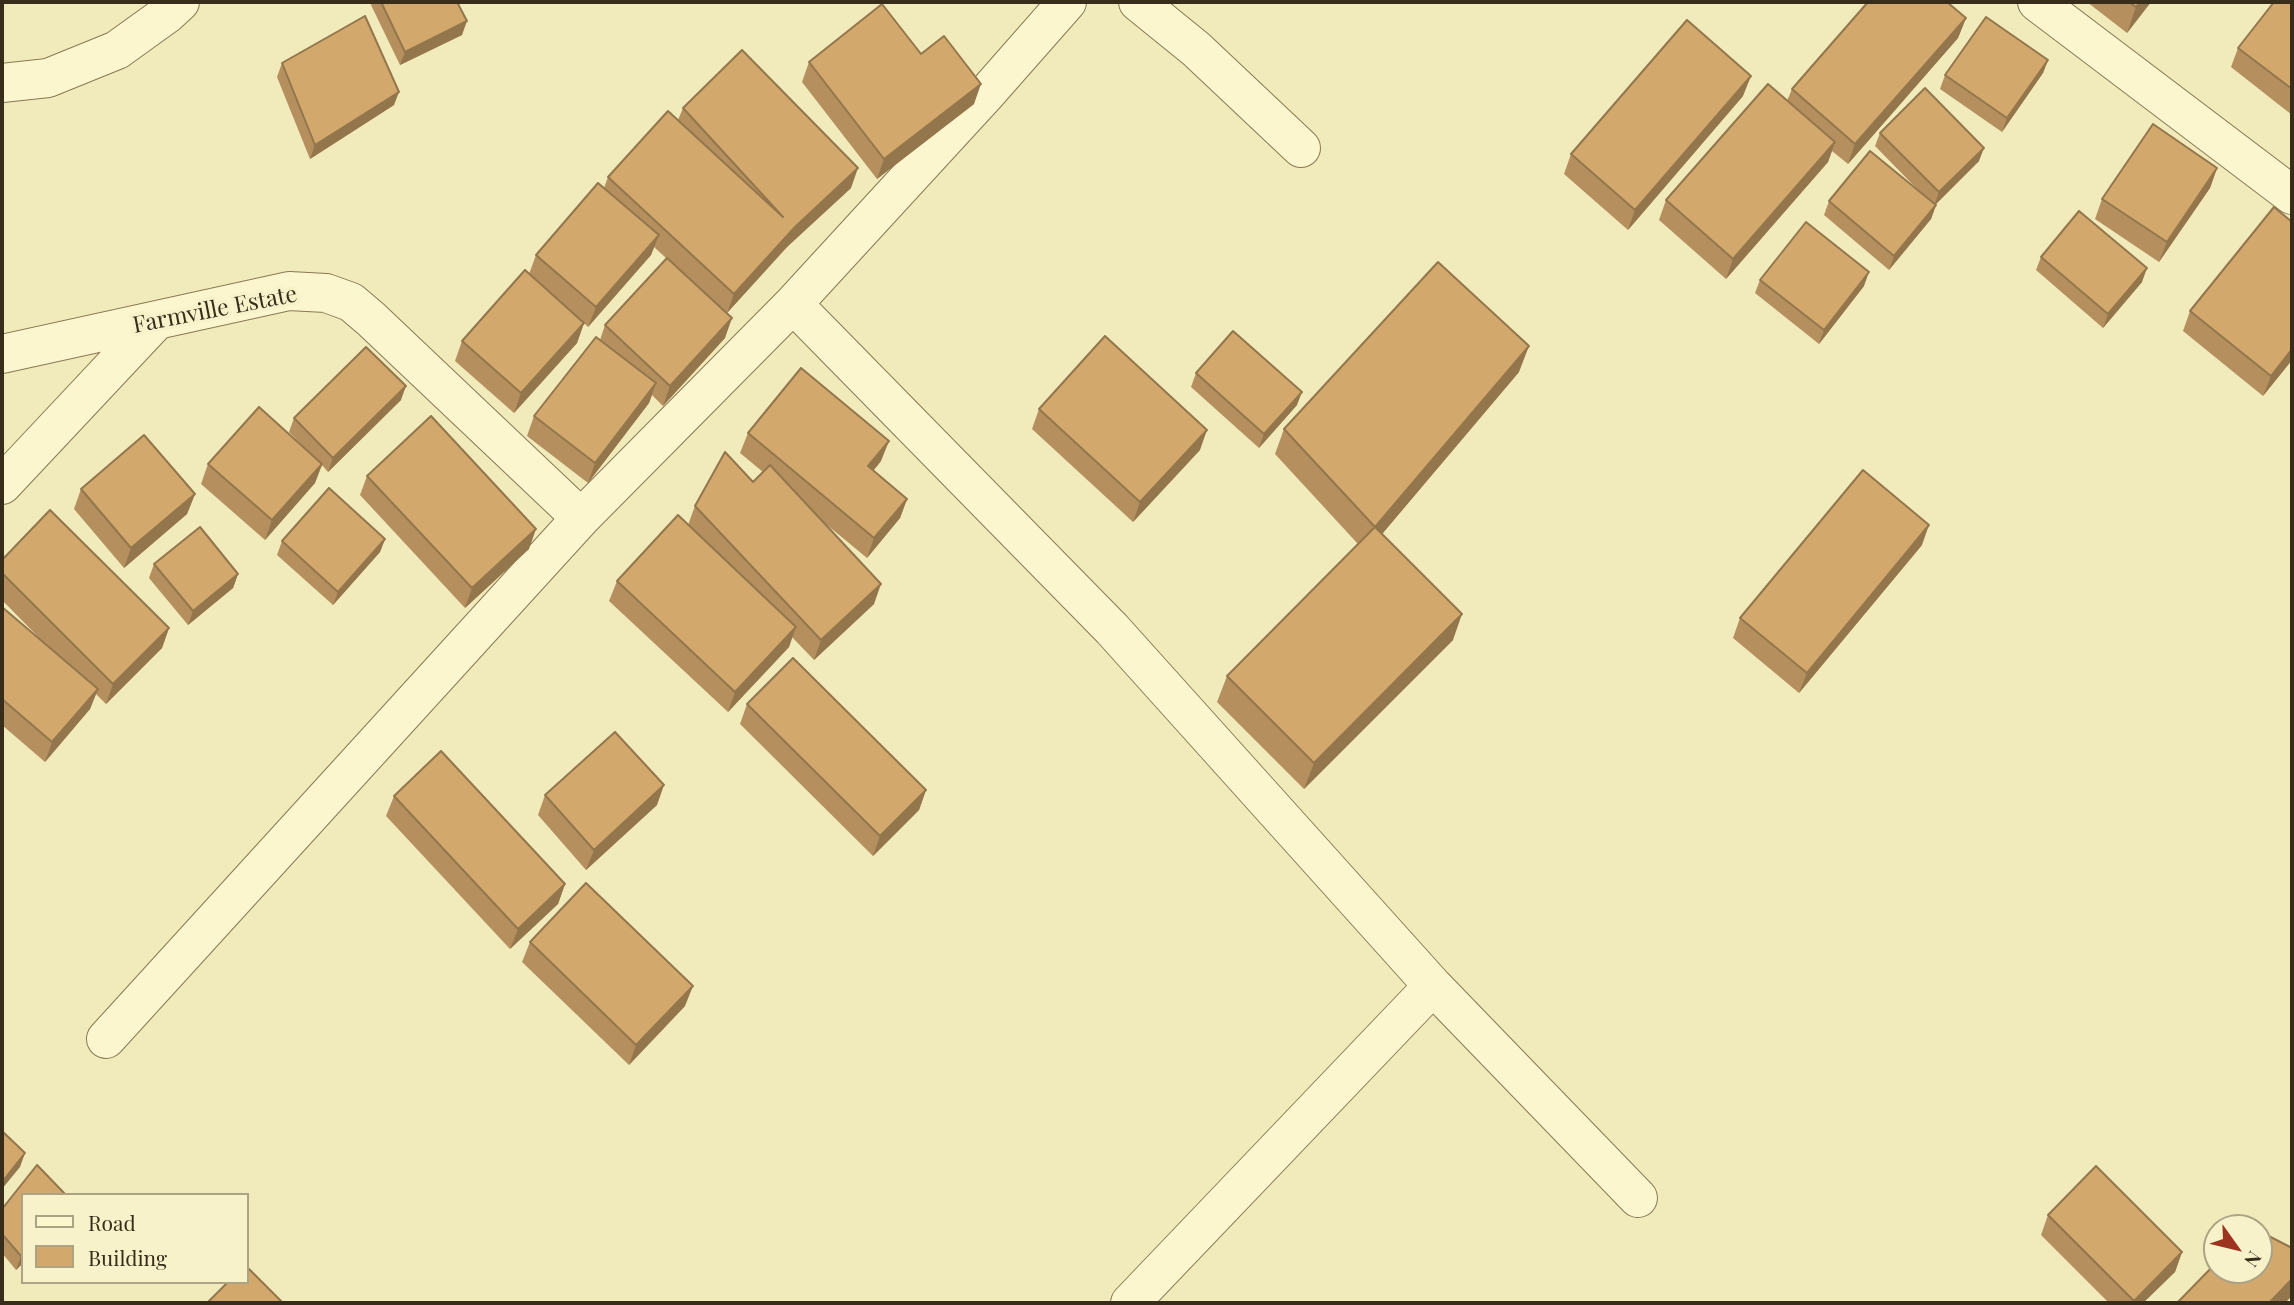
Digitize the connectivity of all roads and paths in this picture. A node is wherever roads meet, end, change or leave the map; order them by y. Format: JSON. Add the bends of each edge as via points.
{"nodes":[{"id":1,"x":180,"y":2,"type":"edge"},
{"id":2,"x":1067,"y":2,"type":"edge"},
{"id":3,"x":1138,"y":2,"type":"edge"},
{"id":4,"x":2037,"y":2,"type":"edge"},
{"id":5,"x":2,"y":83,"type":"edge"},
{"id":6,"x":1301,"y":148,"type":"dead end"},
{"id":7,"x":2292,"y":195,"type":"edge"},
{"id":8,"x":793,"y":304,"type":"junction"},
{"id":9,"x":155,"y":322,"type":"junction"},
{"id":10,"x":2,"y":354,"type":"edge"},
{"id":11,"x":2,"y":485,"type":"edge"},
{"id":12,"x":572,"y":508,"type":"junction"},
{"id":13,"x":1433,"y":986,"type":"junction"},
{"id":14,"x":106,"y":1039,"type":"dead end"},
{"id":15,"x":1638,"y":1198,"type":"dead end"},
{"id":16,"x":1130,"y":1303,"type":"edge"}],
"edges":[{"from":1,"to":5,"type":"street","via":[[117,50],[48,78]]},
{"from":2,"to":8,"type":"street"},
{"from":3,"to":6,"type":"street","via":[[1196,48]]},
{"from":4,"to":7,"type":"street"},
{"from":8,"to":12,"type":"street"},
{"from":8,"to":13,"type":"street","via":[[1112,629]]},
{"from":9,"to":10,"type":"street","name":"Farmville Estate"},
{"from":9,"to":11,"type":"street"},
{"from":9,"to":12,"type":"street","name":"Farmville Estate","via":[[289,291],[326,293],[351,302]]},
{"from":12,"to":14,"type":"street"},
{"from":13,"to":15,"type":"street"},
{"from":13,"to":16,"type":"street"}]}
